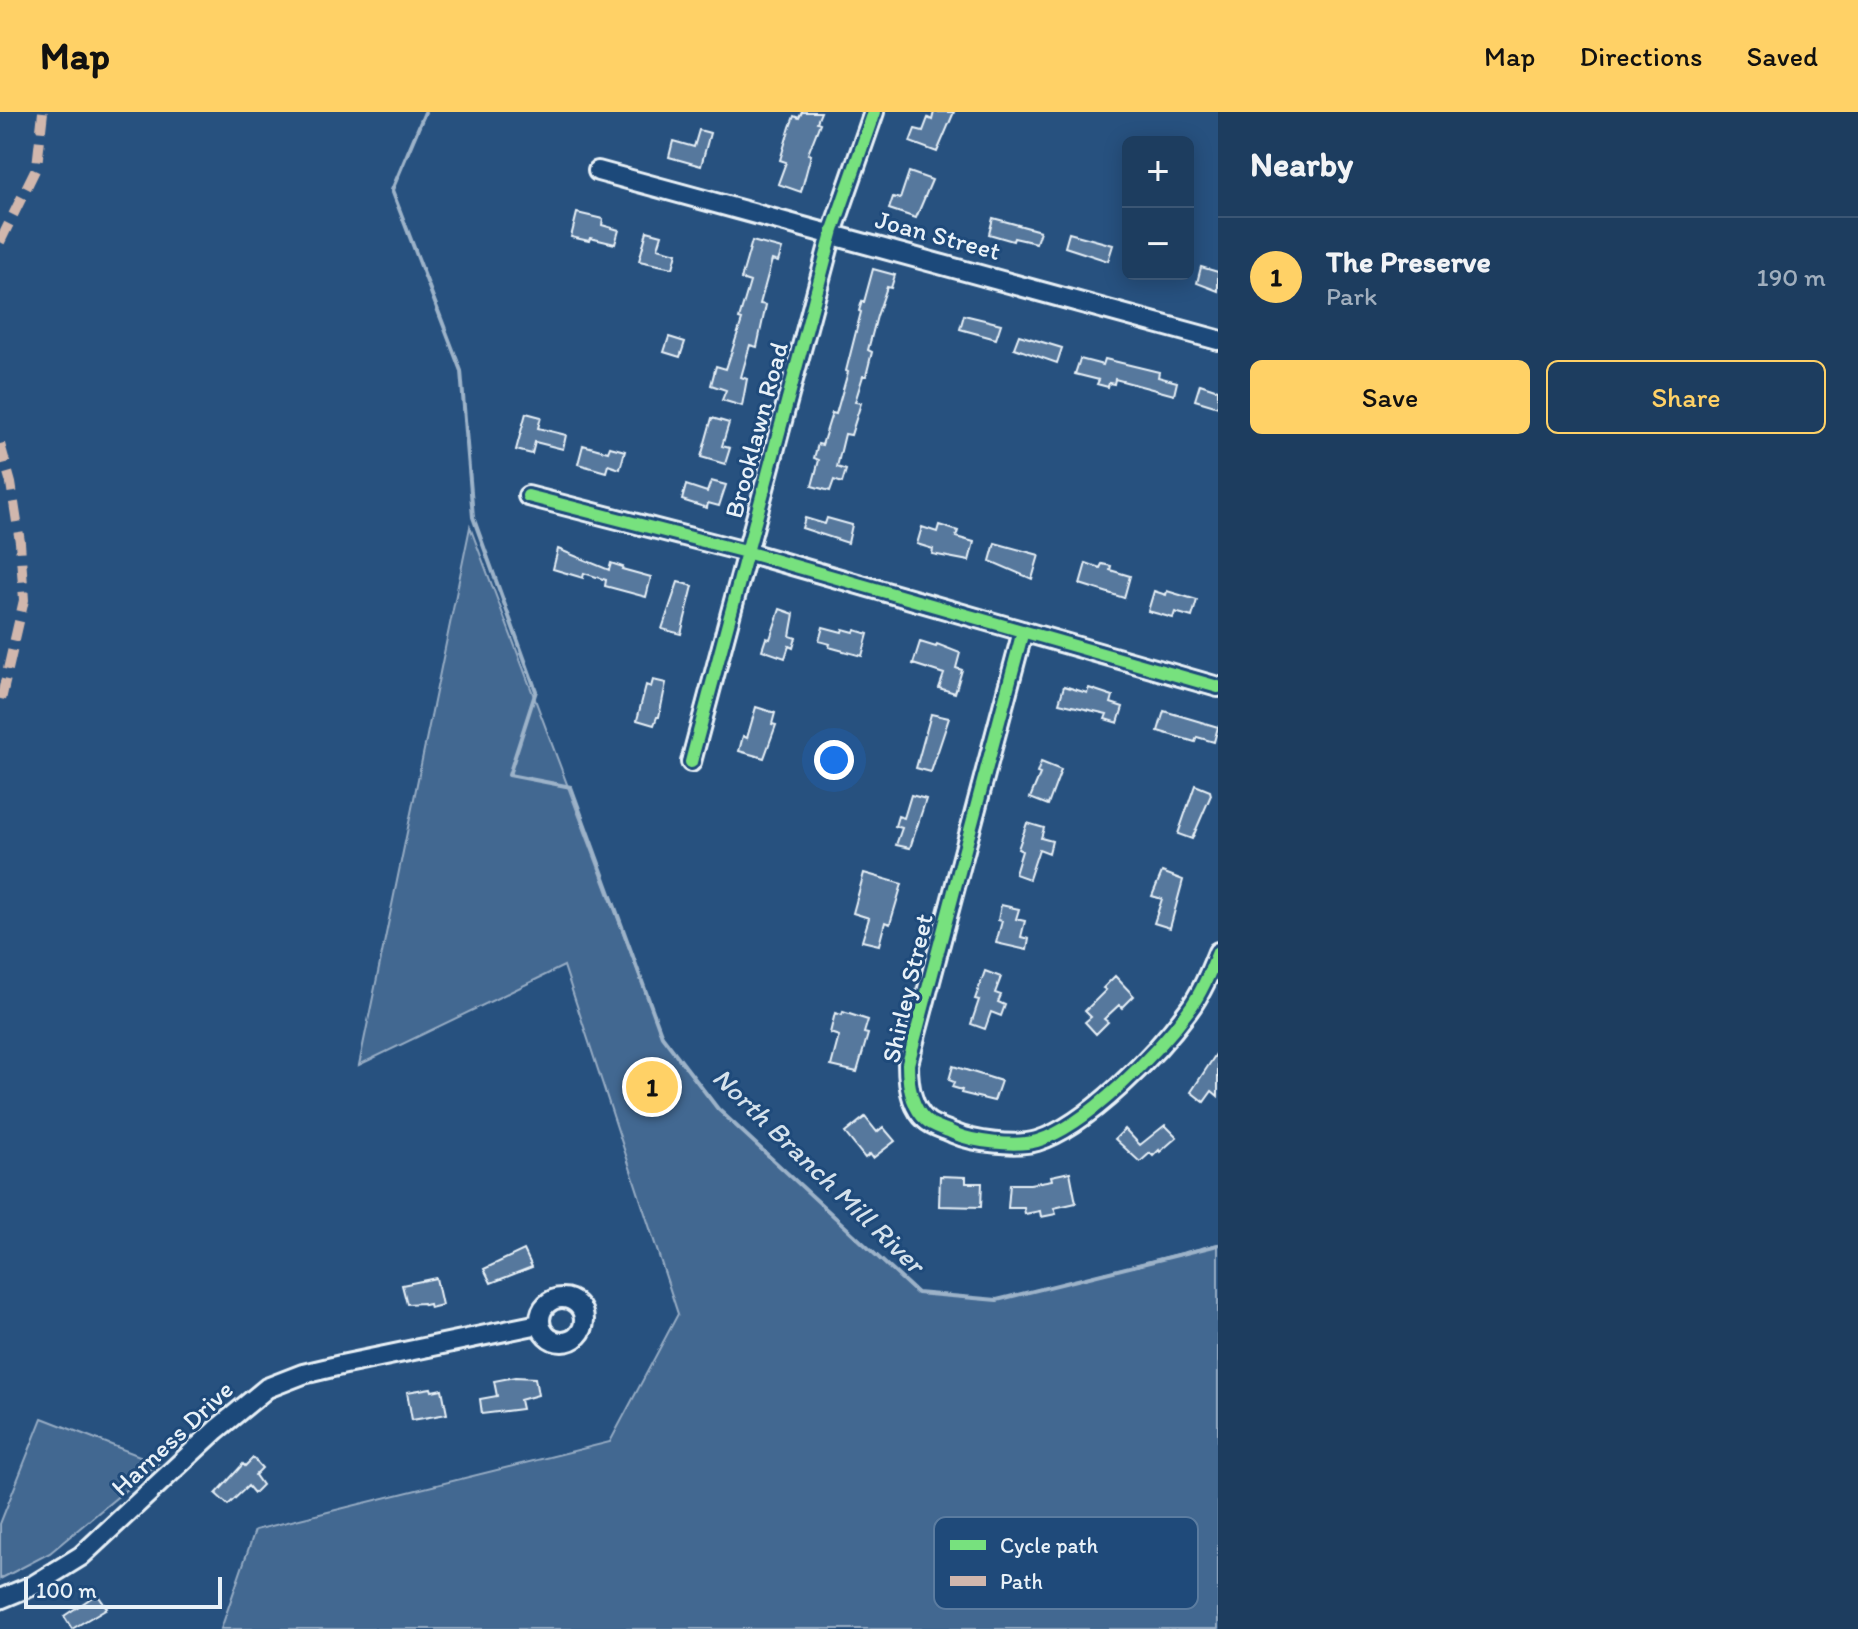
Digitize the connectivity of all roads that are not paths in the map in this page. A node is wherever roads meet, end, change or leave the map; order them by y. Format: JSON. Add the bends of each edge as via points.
{"nodes":[{"id":1,"x":874,"y":112,"type":"edge"},
{"id":2,"x":598,"y":171,"type":"dead end"},
{"id":3,"x":832,"y":233,"type":"junction"},
{"id":4,"x":1218,"y":340,"type":"edge"},
{"id":5,"x":528,"y":496,"type":"dead end"},
{"id":6,"x":746,"y":552,"type":"junction"},
{"id":7,"x":1023,"y":631,"type":"junction"},
{"id":8,"x":1218,"y":687,"type":"edge"},
{"id":9,"x":691,"y":762,"type":"dead end"},
{"id":10,"x":1218,"y":952,"type":"edge"},
{"id":11,"x":539,"y":1324,"type":"dead end"},
{"id":12,"x":0,"y":1599,"type":"edge"}],
"edges":[{"from":1,"to":3,"type":"street","name":"Brooklawn Road"},
{"from":2,"to":3,"type":"street","name":"Joan Street"},
{"from":3,"to":4,"type":"street","name":"Joan Street"},
{"from":3,"to":6,"type":"street","name":"Brooklawn Road"},
{"from":5,"to":6,"type":"street"},
{"from":6,"to":7,"type":"street"},
{"from":6,"to":9,"type":"street","name":"Brooklawn Road"},
{"from":7,"to":8,"type":"street"},
{"from":7,"to":10,"type":"street","name":"Shirley Street","via":[[908,1064],[909,1090],[925,1120],[994,1143],[1036,1141],[1077,1122],[1133,1073],[1188,1011]]},
{"from":11,"to":12,"type":"street","name":"Harness Drive","via":[[328,1368],[267,1388],[81,1556]]}]}
